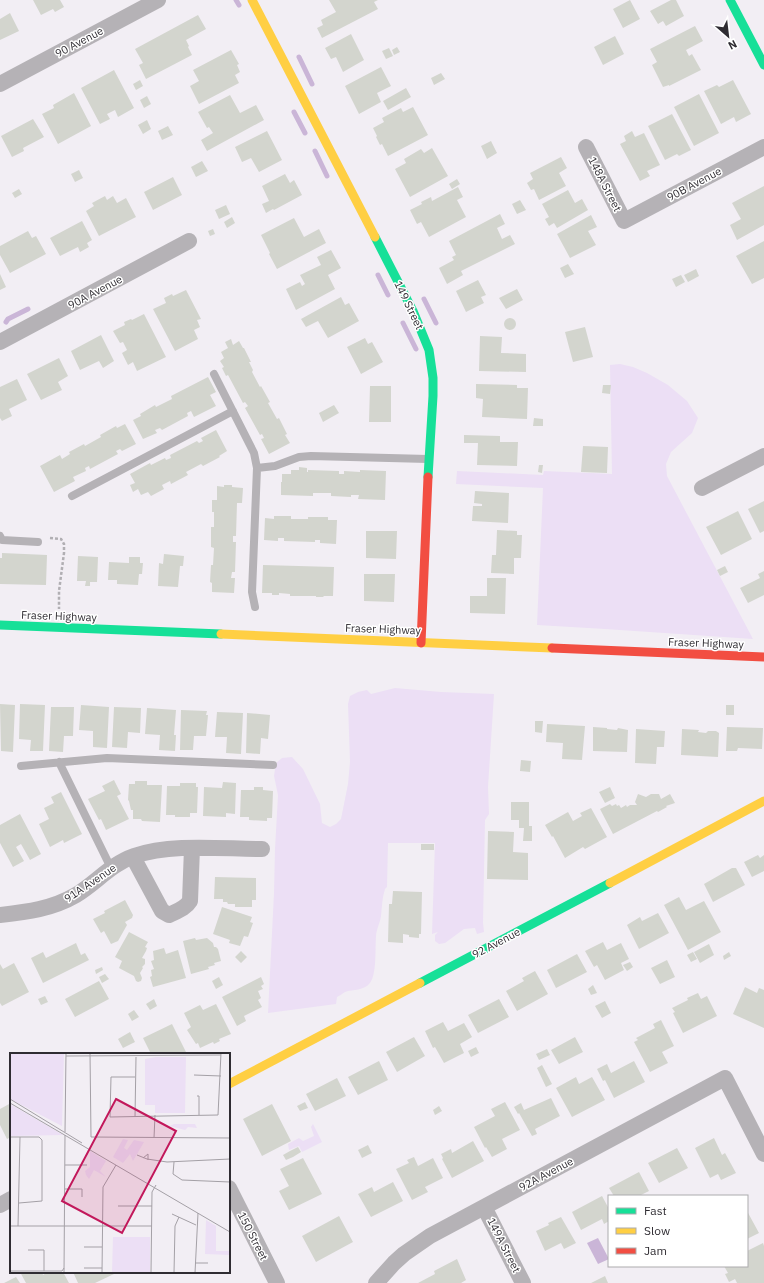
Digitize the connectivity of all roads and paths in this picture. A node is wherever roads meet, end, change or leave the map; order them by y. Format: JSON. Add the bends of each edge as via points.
{"nodes":[{"id":1,"x":158,"y":0,"type":"edge"},
{"id":2,"x":252,"y":0,"type":"edge"},
{"id":3,"x":730,"y":0,"type":"edge"},
{"id":4,"x":764,"y":65,"type":"edge"},
{"id":5,"x":0,"y":84,"type":"edge"},
{"id":6,"x":586,"y":147,"type":"dead end"},
{"id":7,"x":764,"y":147,"type":"edge"},
{"id":8,"x":624,"y":221,"type":"joint"},
{"id":9,"x":189,"y":241,"type":"dead end"},
{"id":10,"x":0,"y":342,"type":"edge"},
{"id":11,"x":214,"y":374,"type":"dead end"},
{"id":12,"x":233,"y":410,"type":"junction"},
{"id":13,"x":764,"y":456,"type":"edge"},
{"id":14,"x":429,"y":459,"type":"junction"},
{"id":15,"x":257,"y":468,"type":"junction"},
{"id":16,"x":702,"y":488,"type":"dead end"},
{"id":17,"x":72,"y":496,"type":"dead end"},
{"id":18,"x":0,"y":536,"type":"edge"},
{"id":19,"x":38,"y":542,"type":"joint"},
{"id":20,"x":255,"y":607,"type":"dead end"},
{"id":21,"x":59,"y":610,"type":"dead end"},
{"id":22,"x":0,"y":625,"type":"edge"},
{"id":23,"x":421,"y":643,"type":"junction"},
{"id":24,"x":764,"y":658,"type":"edge"},
{"id":25,"x":59,"y":762,"type":"junction"},
{"id":26,"x":273,"y":765,"type":"dead end"},
{"id":27,"x":21,"y":766,"type":"dead end"},
{"id":28,"x":764,"y":801,"type":"edge"},
{"id":29,"x":192,"y":848,"type":"junction"},
{"id":30,"x":262,"y":849,"type":"dead end"},
{"id":31,"x":133,"y":857,"type":"junction"},
{"id":32,"x":111,"y":868,"type":"junction"},
{"id":33,"x":0,"y":916,"type":"edge"},
{"id":34,"x":230,"y":1083,"type":"edge"},
{"id":35,"x":764,"y":1154,"type":"edge"},
{"id":36,"x":230,"y":1190,"type":"edge"},
{"id":37,"x":10,"y":1200,"type":"edge"},
{"id":38,"x":0,"y":1205,"type":"edge"},
{"id":39,"x":484,"y":1207,"type":"junction"},
{"id":40,"x":277,"y":1283,"type":"edge"},
{"id":41,"x":376,"y":1283,"type":"edge"},
{"id":42,"x":523,"y":1283,"type":"edge"}],
"edges":[{"from":1,"to":5,"type":"street","name":"90 Avenue"},
{"from":2,"to":14,"type":"street","name":"149 Street","via":[[419,324],[429,350],[433,378]]},
{"from":3,"to":4,"type":"street"},
{"from":6,"to":8,"type":"street","name":"148A Street"},
{"from":7,"to":8,"type":"street","name":"90B Avenue"},
{"from":9,"to":10,"type":"street","name":"90A Avenue"},
{"from":11,"to":12,"type":"lane"},
{"from":12,"to":15,"type":"lane","via":[[254,453]]},
{"from":12,"to":17,"type":"lane"},
{"from":13,"to":16,"type":"street"},
{"from":14,"to":15,"type":"lane","via":[[312,456]]},
{"from":14,"to":23,"type":"street","name":"149 Street"},
{"from":15,"to":20,"type":"lane","via":[[252,592]]},
{"from":18,"to":19,"type":"lane","via":[[2,540]]},
{"from":19,"to":21,"type":"path","via":[[48,538],[61,539],[64,544]]},
{"from":22,"to":23,"type":"street","name":"Fraser Highway"},
{"from":23,"to":24,"type":"street","name":"Fraser Highway"},
{"from":25,"to":26,"type":"lane","via":[[107,758]]},
{"from":25,"to":27,"type":"lane"},
{"from":25,"to":32,"type":"lane"},
{"from":28,"to":34,"type":"street","name":"92 Avenue"},
{"from":29,"to":30,"type":"street","name":"91A Avenue"},
{"from":29,"to":31,"type":"street","name":"91A Avenue","via":[[157,850]]},
{"from":29,"to":31,"type":"street","via":[[190,901],[187,906],[169,915],[162,911]]},
{"from":31,"to":32,"type":"street","name":"91A Avenue"},
{"from":32,"to":33,"type":"street","name":"91A Avenue","via":[[86,888],[62,902],[42,909]]},
{"from":35,"to":39,"type":"street","name":"92A Avenue","via":[[725,1078]]},
{"from":36,"to":40,"type":"street","name":"150 Street"},
{"from":37,"to":38,"type":"street"},
{"from":39,"to":41,"type":"street","name":"92A Avenue","via":[[416,1244]]},
{"from":39,"to":42,"type":"street","name":"149A Street"}]}
